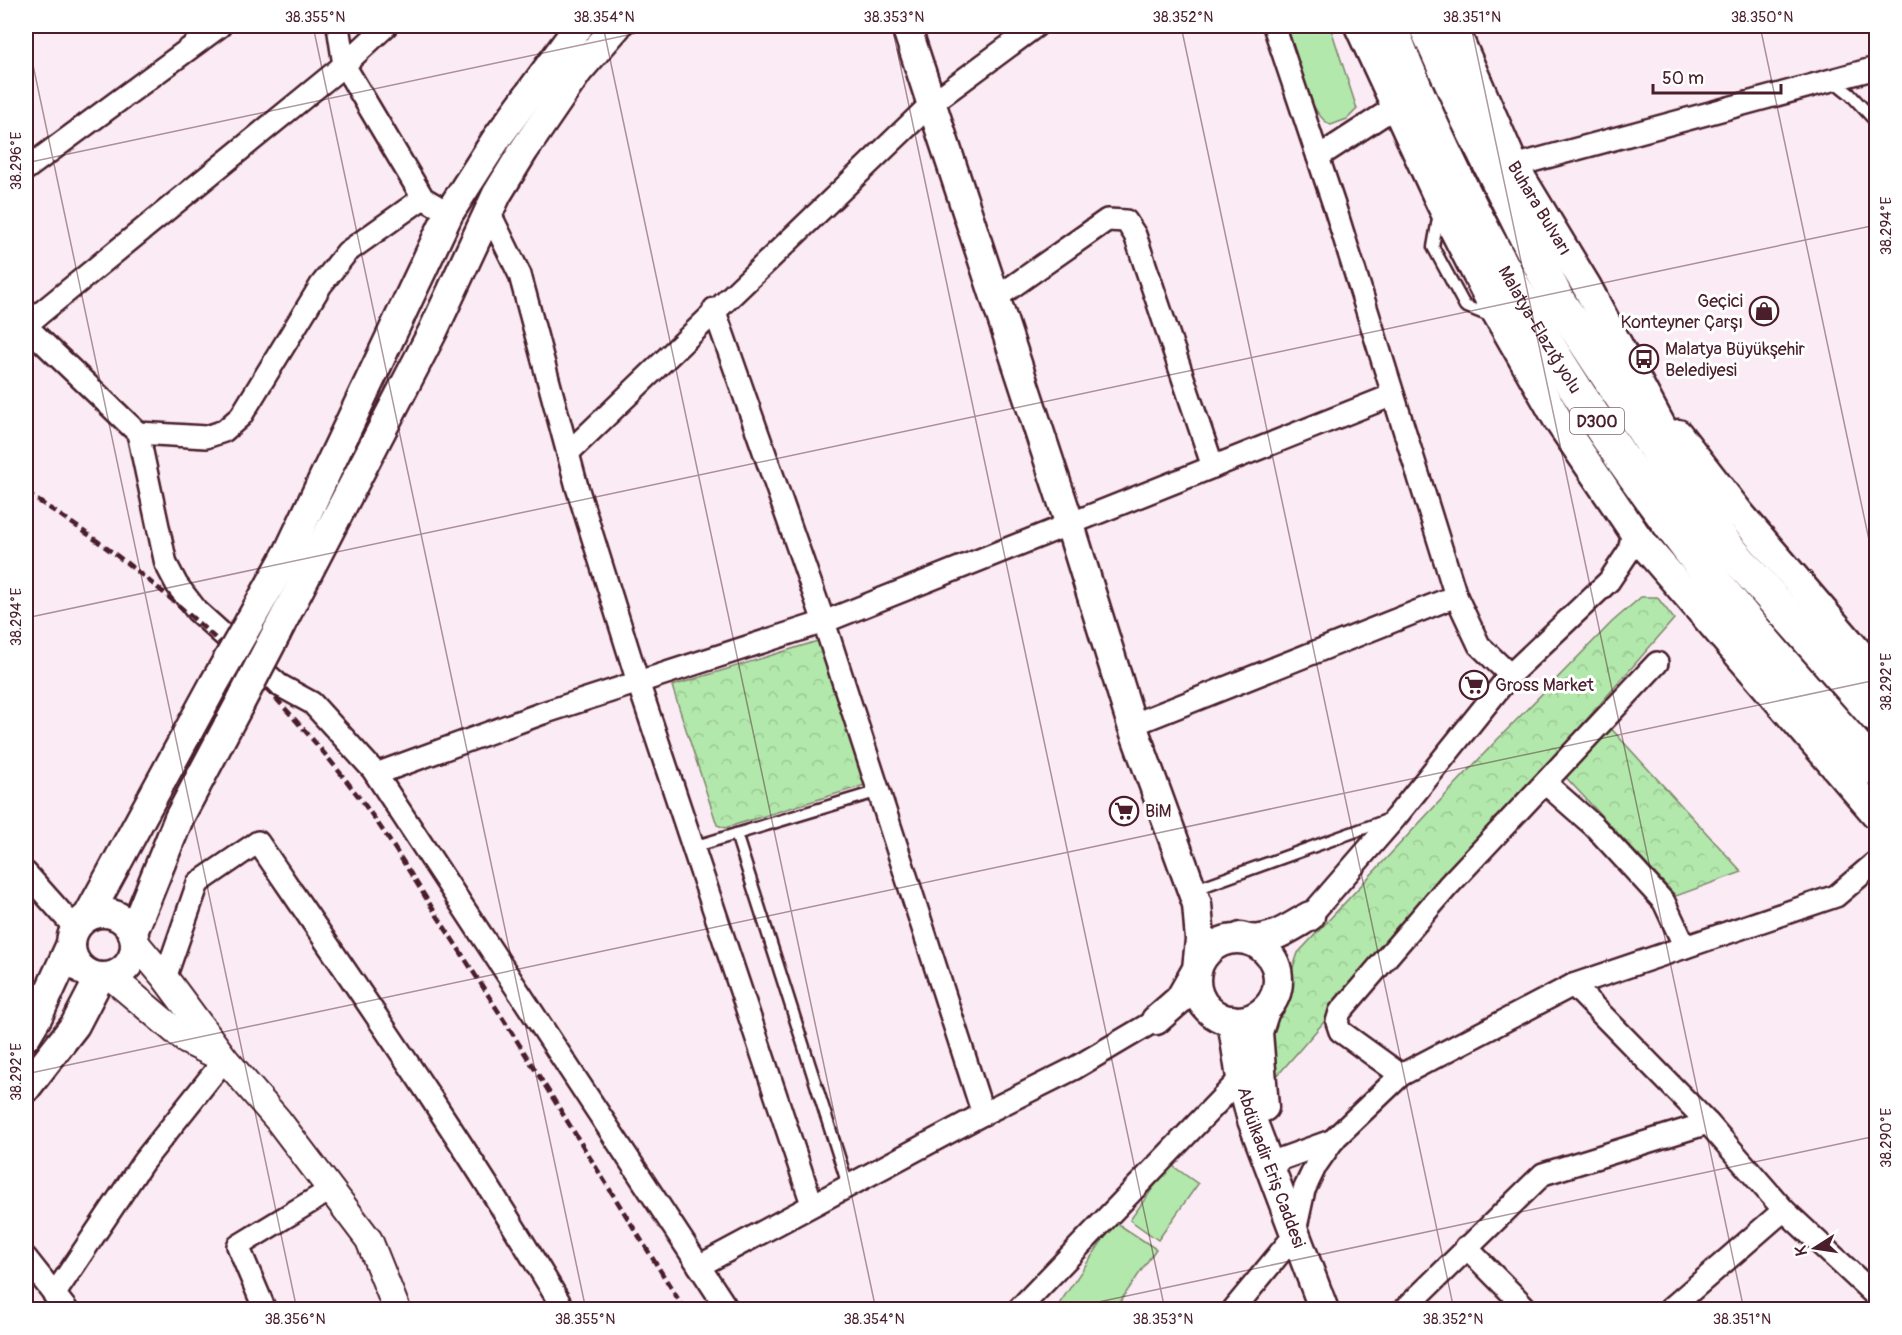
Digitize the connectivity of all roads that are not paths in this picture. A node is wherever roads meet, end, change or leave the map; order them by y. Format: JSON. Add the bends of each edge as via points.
{"nodes":[{"id":1,"x":220,"y":26,"type":"edge"},
{"id":2,"x":338,"y":26,"type":"edge"},
{"id":3,"x":386,"y":26,"type":"edge"},
{"id":4,"x":579,"y":26,"type":"edge"},
{"id":5,"x":617,"y":26,"type":"edge"},
{"id":6,"x":906,"y":26,"type":"edge"},
{"id":7,"x":1036,"y":26,"type":"edge"},
{"id":8,"x":1274,"y":26,"type":"edge"},
{"id":9,"x":1359,"y":26,"type":"edge"},
{"id":10,"x":1390,"y":26,"type":"edge"},
{"id":11,"x":1426,"y":26,"type":"edge"},
{"id":12,"x":1454,"y":26,"type":"edge"},
{"id":13,"x":344,"y":65,"type":"junction"},
{"id":14,"x":1876,"y":68,"type":"edge"},
{"id":15,"x":1831,"y":79,"type":"junction"},
{"id":16,"x":932,"y":103,"type":"junction"},
{"id":17,"x":1395,"y":107,"type":"junction"},
{"id":18,"x":1876,"y":122,"type":"edge"},
{"id":19,"x":1318,"y":157,"type":"junction"},
{"id":20,"x":1514,"y":166,"type":"junction"},
{"id":21,"x":26,"y":169,"type":"edge"},
{"id":22,"x":423,"y":198,"type":"junction"},
{"id":23,"x":489,"y":212,"type":"junction"},
{"id":24,"x":449,"y":213,"type":"junction"},
{"id":25,"x":996,"y":298,"type":"junction"},
{"id":26,"x":714,"y":309,"type":"junction"},
{"id":27,"x":26,"y":326,"type":"edge"},
{"id":28,"x":1638,"y":386,"type":"junction"},
{"id":29,"x":1393,"y":394,"type":"junction"},
{"id":30,"x":138,"y":433,"type":"junction"},
{"id":31,"x":568,"y":453,"type":"junction"},
{"id":32,"x":1213,"y":467,"type":"junction"},
{"id":33,"x":1070,"y":525,"type":"junction"},
{"id":34,"x":1634,"y":532,"type":"junction"},
{"id":35,"x":1730,"y":550,"type":"junction"},
{"id":36,"x":1456,"y":596,"type":"junction"},
{"id":37,"x":824,"y":622,"type":"junction"},
{"id":38,"x":1657,"y":663,"type":"dead end"},
{"id":39,"x":1876,"y":673,"type":"edge"},
{"id":40,"x":1510,"y":675,"type":"junction"},
{"id":41,"x":638,"y":682,"type":"junction"},
{"id":42,"x":1876,"y":716,"type":"edge"},
{"id":43,"x":1132,"y":725,"type":"junction"},
{"id":44,"x":1876,"y":769,"type":"edge"},
{"id":45,"x":376,"y":774,"type":"junction"},
{"id":46,"x":1545,"y":783,"type":"junction"},
{"id":47,"x":879,"y":791,"type":"junction"},
{"id":48,"x":1876,"y":814,"type":"edge"},
{"id":49,"x":1396,"y":817,"type":"junction"},
{"id":50,"x":736,"y":834,"type":"junction"},
{"id":51,"x":693,"y":847,"type":"junction"},
{"id":52,"x":1876,"y":862,"type":"edge"},
{"id":53,"x":26,"y":873,"type":"edge"},
{"id":54,"x":1195,"y":897,"type":"junction"},
{"id":55,"x":1310,"y":916,"type":"junction"},
{"id":56,"x":78,"y":929,"type":"junction"},
{"id":57,"x":134,"y":937,"type":"junction"},
{"id":58,"x":1252,"y":941,"type":"junction"},
{"id":59,"x":1685,"y":947,"type":"junction"},
{"id":60,"x":1197,"y":969,"type":"junction"},
{"id":61,"x":105,"y":976,"type":"junction"},
{"id":62,"x":165,"y":978,"type":"junction"},
{"id":63,"x":1573,"y":985,"type":"junction"},
{"id":64,"x":1271,"y":998,"type":"junction"},
{"id":65,"x":1225,"y":1018,"type":"junction"},
{"id":66,"x":1156,"y":1020,"type":"junction"},
{"id":67,"x":30,"y":1022,"type":"edge"},
{"id":68,"x":225,"y":1059,"type":"junction"},
{"id":69,"x":1401,"y":1076,"type":"junction"},
{"id":70,"x":1241,"y":1078,"type":"junction"},
{"id":71,"x":26,"y":1088,"type":"edge"},
{"id":72,"x":983,"y":1114,"type":"junction"},
{"id":73,"x":1708,"y":1124,"type":"junction"},
{"id":74,"x":1334,"y":1139,"type":"junction"},
{"id":75,"x":1270,"y":1163,"type":"junction"},
{"id":76,"x":848,"y":1185,"type":"junction"},
{"id":77,"x":330,"y":1190,"type":"junction"},
{"id":78,"x":812,"y":1204,"type":"junction"},
{"id":79,"x":1784,"y":1210,"type":"junction"},
{"id":80,"x":1294,"y":1236,"type":"junction"},
{"id":81,"x":1466,"y":1247,"type":"junction"},
{"id":82,"x":26,"y":1258,"type":"edge"},
{"id":83,"x":699,"y":1266,"type":"junction"},
{"id":84,"x":1876,"y":1296,"type":"edge"},
{"id":85,"x":61,"y":1302,"type":"edge"},
{"id":86,"x":265,"y":1310,"type":"edge"},
{"id":87,"x":397,"y":1310,"type":"edge"},
{"id":88,"x":564,"y":1310,"type":"edge"},
{"id":89,"x":728,"y":1310,"type":"edge"},
{"id":90,"x":1018,"y":1310,"type":"edge"},
{"id":91,"x":1233,"y":1310,"type":"edge"},
{"id":92,"x":1324,"y":1310,"type":"edge"},
{"id":93,"x":1404,"y":1310,"type":"edge"},
{"id":94,"x":1528,"y":1310,"type":"edge"},
{"id":95,"x":1669,"y":1310,"type":"edge"}],
"edges":[{"from":1,"to":21,"type":"street"},
{"from":2,"to":13,"type":"street"},
{"from":3,"to":13,"type":"street"},
{"from":4,"to":24,"type":"main road","via":[[497,138]]},
{"from":5,"to":23,"type":"main road","via":[[578,71],[524,150]]},
{"from":6,"to":16,"type":"main road"},
{"from":7,"to":16,"type":"street"},
{"from":8,"to":19,"type":"street"},
{"from":9,"to":17,"type":"main road"},
{"from":10,"to":44,"type":"highway","name":"Malatya-Elazığ yolu","number":"D300","via":[[1466,198],[1533,320],[1605,435],[1667,521],[1772,651]]},
{"from":11,"to":35,"type":"highway","name":"Malatya-Elazığ yolu","number":"D300","via":[[1557,299],[1674,477]]},
{"from":12,"to":20,"type":"main road","name":"Buhara Bulvarı"},
{"from":13,"to":22,"type":"street"},
{"from":13,"to":27,"type":"street"},
{"from":14,"to":15,"type":"street"},
{"from":15,"to":18,"type":"lane"},
{"from":15,"to":20,"type":"street"},
{"from":16,"to":25,"type":"main road"},
{"from":16,"to":26,"type":"street"},
{"from":17,"to":19,"type":"street"},
{"from":17,"to":34,"type":"main road","via":[[1501,320],[1558,420]]},
{"from":19,"to":29,"type":"street"},
{"from":20,"to":28,"type":"main road","name":"Buhara Bulvarı","via":[[1587,287]]},
{"from":22,"to":24,"type":"street"},
{"from":22,"to":30,"type":"street","via":[[346,252],[321,285],[242,416],[233,424],[206,437]]},
{"from":23,"to":31,"type":"street","via":[[520,275]]},
{"from":23,"to":57,"type":"main road","bridge":true,"via":[[433,331],[179,818]]},
{"from":24,"to":56,"type":"main road","bridge":true,"via":[[289,551]]},
{"from":25,"to":32,"type":"street","via":[[1107,220],[1126,221],[1135,235]]},
{"from":25,"to":33,"type":"main road"},
{"from":26,"to":31,"type":"street"},
{"from":26,"to":37,"type":"street"},
{"from":27,"to":30,"type":"street"},
{"from":28,"to":35,"type":"main road"},
{"from":28,"to":39,"type":"main road","via":[[1740,514]]},
{"from":29,"to":32,"type":"street"},
{"from":29,"to":36,"type":"street"},
{"from":30,"to":45,"type":"street","via":[[166,564],[177,585],[197,611],[279,685],[312,703]]},
{"from":31,"to":41,"type":"street"},
{"from":32,"to":33,"type":"street"},
{"from":33,"to":37,"type":"street"},
{"from":33,"to":43,"type":"main road"},
{"from":34,"to":40,"type":"street","via":[[1629,551],[1609,581]]},
{"from":34,"to":48,"type":"main road"},
{"from":35,"to":42,"type":"highway","name":"Malatya-Elazığ yolu","number":"D300"},
{"from":36,"to":40,"type":"street","via":[[1479,645]]},
{"from":36,"to":43,"type":"street"},
{"from":37,"to":41,"type":"street"},
{"from":37,"to":47,"type":"street"},
{"from":38,"to":46,"type":"street"},
{"from":40,"to":49,"type":"street"},
{"from":41,"to":45,"type":"street"},
{"from":41,"to":51,"type":"street"},
{"from":43,"to":54,"type":"main road"},
{"from":45,"to":83,"type":"street"},
{"from":46,"to":59,"type":"street","via":[[1594,826],[1664,902]]},
{"from":46,"to":69,"type":"street","via":[[1448,886],[1340,1012],[1340,1031]]},
{"from":47,"to":50,"type":"lane"},
{"from":47,"to":72,"type":"street"},
{"from":49,"to":54,"type":"lane"},
{"from":49,"to":55,"type":"street"},
{"from":50,"to":51,"type":"lane"},
{"from":50,"to":76,"type":"lane"},
{"from":51,"to":78,"type":"street"},
{"from":52,"to":59,"type":"street","via":[[1836,896]]},
{"from":53,"to":56,"type":"street"},
{"from":54,"to":58,"type":"main road","via":[[1231,933]]},
{"from":54,"to":60,"type":"main road","via":[[1200,940]]},
{"from":55,"to":58,"type":"main road","via":[[1274,936]]},
{"from":55,"to":64,"type":"main road"},
{"from":56,"to":57,"type":"main road","via":[[108,912],[127,922]]},
{"from":56,"to":61,"type":"main road","via":[[72,954],[82,970]]},
{"from":56,"to":67,"type":"main road"},
{"from":57,"to":61,"type":"main road","via":[[126,968]]},
{"from":57,"to":62,"type":"street"},
{"from":58,"to":60,"type":"main road","via":[[1238,938],[1218,943],[1203,956]]},
{"from":58,"to":64,"type":"main road","via":[[1264,948],[1278,972]]},
{"from":59,"to":63,"type":"street"},
{"from":60,"to":65,"type":"main road","via":[[1200,997],[1208,1008]]},
{"from":60,"to":66,"type":"main road","via":[[1180,999]]},
{"from":61,"to":68,"type":"street","via":[[187,1041]]},
{"from":61,"to":71,"type":"main road","via":[[75,1025]]},
{"from":62,"to":68,"type":"street"},
{"from":62,"to":88,"type":"street","via":[[198,883],[258,842],[412,1066],[513,1222]]},
{"from":63,"to":69,"type":"street"},
{"from":63,"to":73,"type":"street"},
{"from":64,"to":65,"type":"main road","via":[[1255,1018]]},
{"from":64,"to":75,"type":"main road","via":[[1258,1032]]},
{"from":65,"to":66,"type":"main road","via":[[1198,1010]]},
{"from":65,"to":70,"type":"main road","name":"Abdülkadir Eriş Caddesi"},
{"from":66,"to":72,"type":"street","via":[[1075,1068]]},
{"from":68,"to":77,"type":"street","via":[[278,1120]]},
{"from":68,"to":85,"type":"street","via":[[143,1162]]},
{"from":69,"to":74,"type":"street"},
{"from":70,"to":75,"type":"main road","name":"Abdülkadir Eriş Caddesi","via":[[1252,1120]]},
{"from":70,"to":90,"type":"street"},
{"from":72,"to":76,"type":"street"},
{"from":73,"to":79,"type":"street"},
{"from":73,"to":81,"type":"street","via":[[1543,1174]]},
{"from":74,"to":75,"type":"street"},
{"from":74,"to":80,"type":"street","via":[[1304,1190]]},
{"from":75,"to":80,"type":"main road","name":"Abdülkadir Eriş Caddesi"},
{"from":76,"to":78,"type":"street"},
{"from":77,"to":86,"type":"street","via":[[238,1246]]},
{"from":77,"to":87,"type":"street","via":[[369,1240]]},
{"from":78,"to":83,"type":"street"},
{"from":79,"to":84,"type":"street"},
{"from":79,"to":95,"type":"street"},
{"from":80,"to":91,"type":"street"},
{"from":80,"to":92,"type":"main road","name":"Abdülkadir Eriş Caddesi"},
{"from":81,"to":93,"type":"street"},
{"from":81,"to":94,"type":"street"},
{"from":82,"to":85,"type":"street"},
{"from":83,"to":89,"type":"street"}]}
